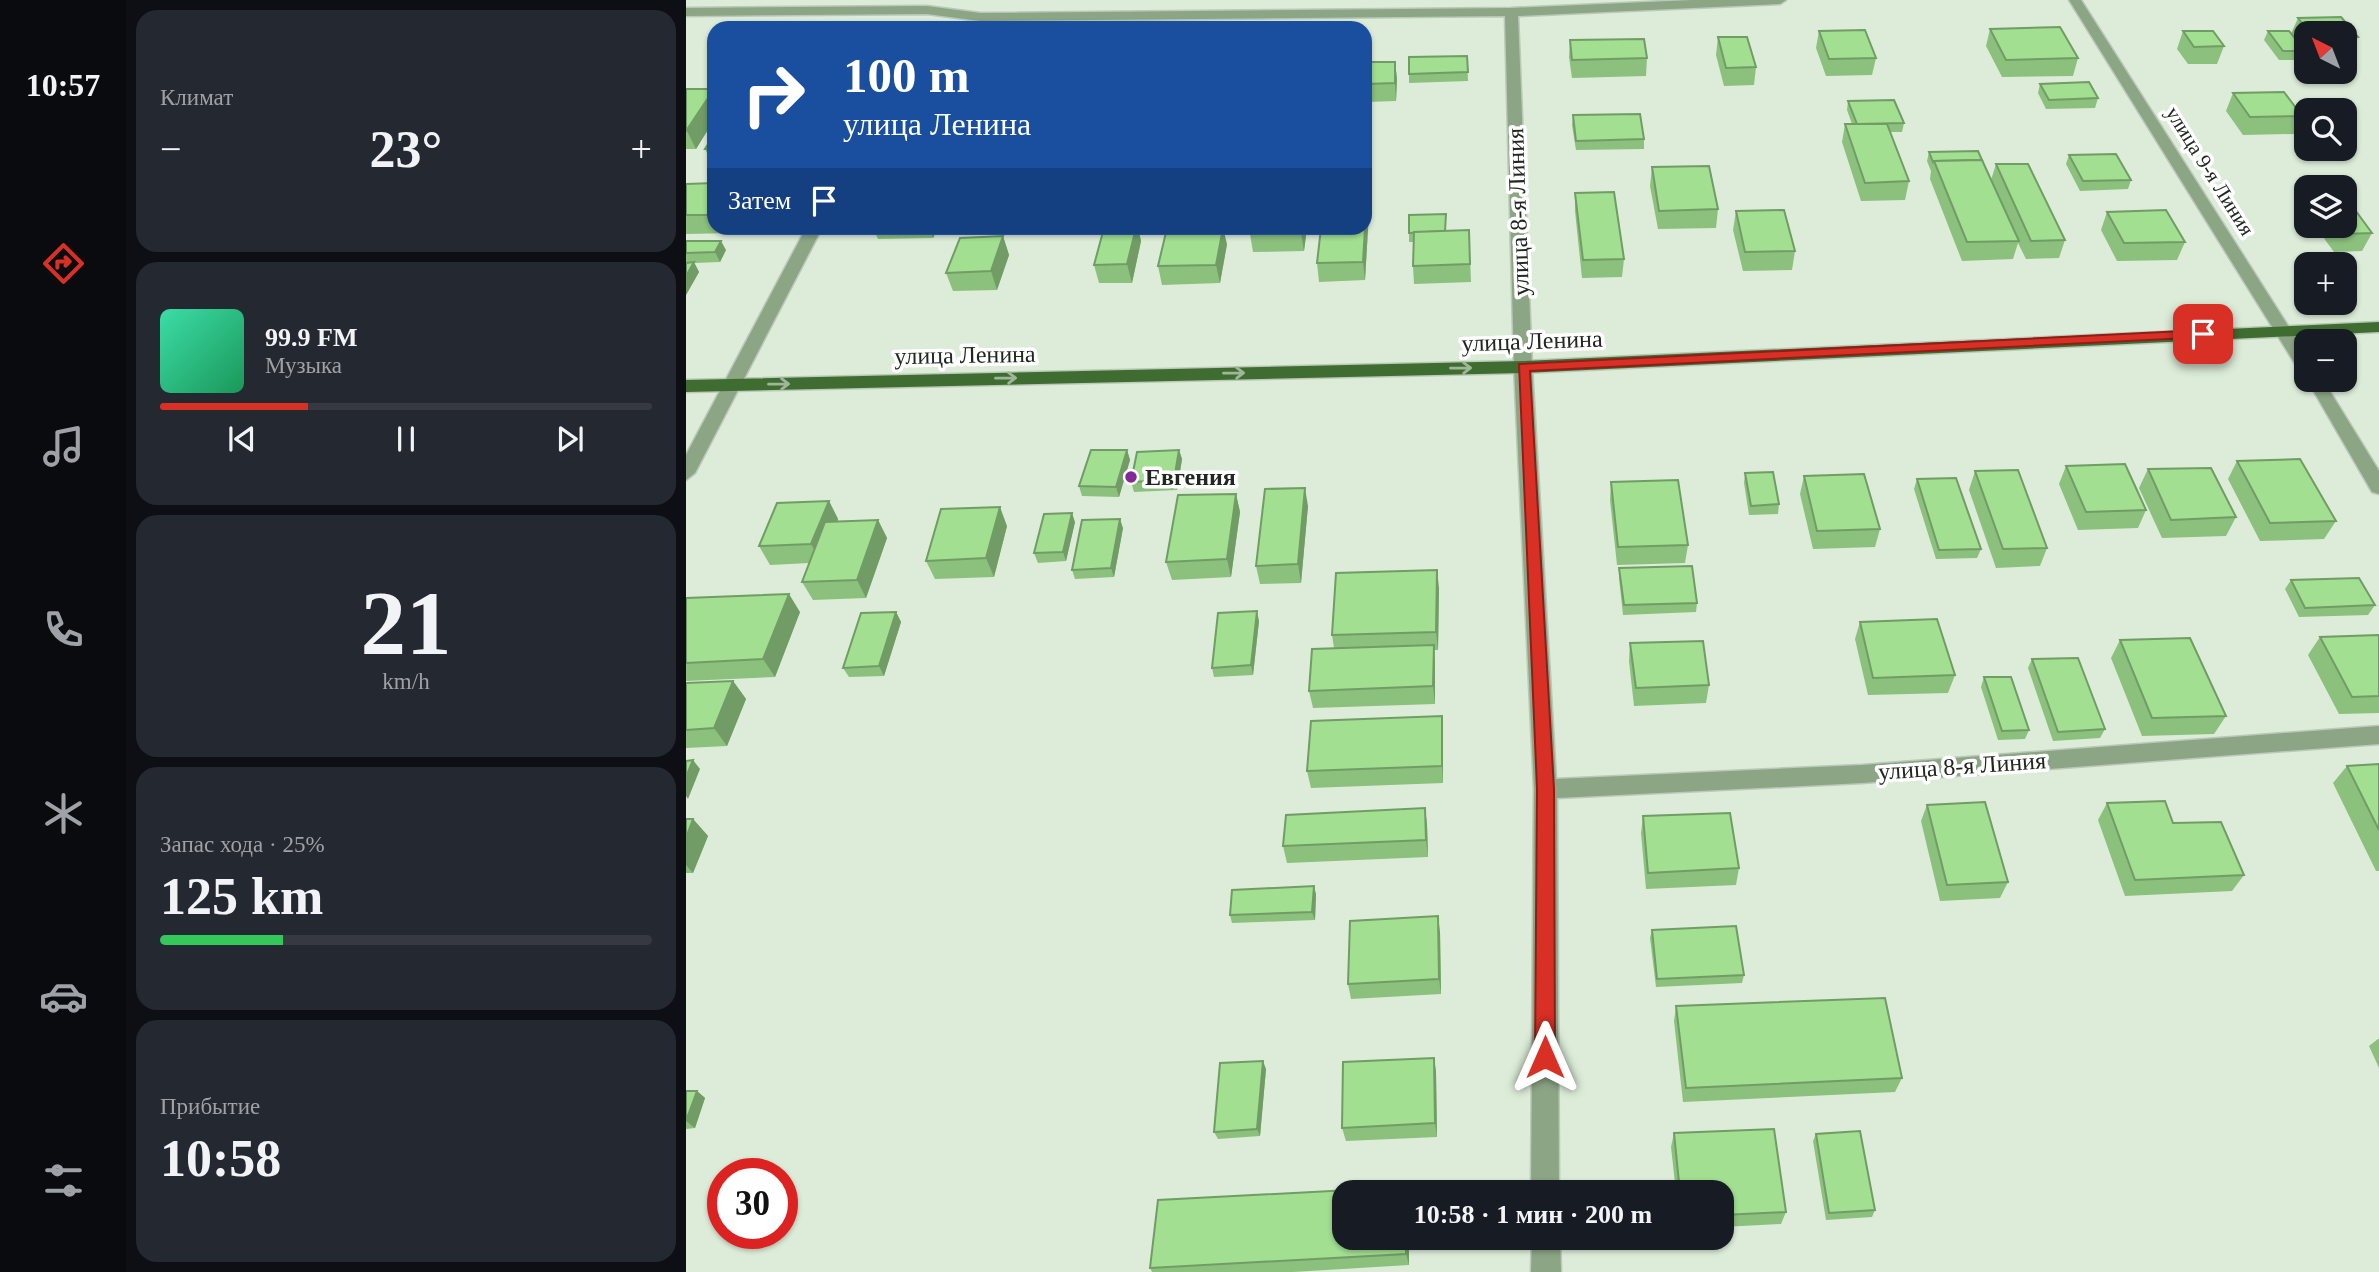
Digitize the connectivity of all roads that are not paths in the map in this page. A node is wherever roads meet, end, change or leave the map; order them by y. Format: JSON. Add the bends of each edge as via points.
{"nodes":[{"id":1,"x":1780,"y":0,"type":"edge"},
{"id":2,"x":2075,"y":0,"type":"edge"},
{"id":3,"x":930,"y":5,"type":"edge"},
{"id":4,"x":686,"y":12,"type":"edge"},
{"id":5,"x":1511,"y":12,"type":"junction"},
{"id":6,"x":922,"y":21,"type":"edge"},
{"id":7,"x":810,"y":235,"type":"edge"},
{"id":8,"x":2379,"y":327,"type":"edge"},
{"id":9,"x":2284,"y":330,"type":"junction"},
{"id":10,"x":2294,"y":347,"type":"edge"},
{"id":11,"x":1523,"y":367,"type":"junction"},
{"id":12,"x":732,"y":384,"type":"junction"},
{"id":13,"x":686,"y":386,"type":"edge"},
{"id":14,"x":2321,"y":392,"type":"edge"},
{"id":15,"x":686,"y":473,"type":"edge"},
{"id":16,"x":2379,"y":487,"type":"edge"},
{"id":17,"x":2379,"y":735,"type":"edge"},
{"id":18,"x":1545,"y":789,"type":"junction"},
{"id":19,"x":1545,"y":1180,"type":"edge"},
{"id":20,"x":1546,"y":1250,"type":"edge"},
{"id":21,"x":1546,"y":1272,"type":"edge"}],
"edges":[{"from":1,"to":5,"type":"street"},
{"from":2,"to":9,"type":"street","name":"улица 9-я Линия"},
{"from":3,"to":4,"type":"street"},
{"from":3,"to":5,"type":"street","via":[[980,17]]},
{"from":3,"to":6,"type":"street"},
{"from":5,"to":11,"type":"street","name":"улица 8-я Линия"},
{"from":7,"to":12,"type":"street"},
{"from":8,"to":9,"type":"main road","name":"улица Ленина"},
{"from":9,"to":10,"type":"street","name":"улица 9-я Линия"},
{"from":9,"to":11,"type":"main road","name":"улица Ленина"},
{"from":12,"to":11,"type":"main road","name":"улица Ленина","one_way":true},
{"from":11,"to":18,"type":"street","name":"улица 8-я Линия"},
{"from":12,"to":13,"type":"main road","name":"улица Ленина"},
{"from":12,"to":15,"type":"street"},
{"from":14,"to":16,"type":"street"},
{"from":17,"to":18,"type":"street","name":"улица 8-я Линия","via":[[1862,774]]},
{"from":18,"to":19,"type":"street","name":"улица 8-я Линия"},
{"from":20,"to":21,"type":"street"}]}
